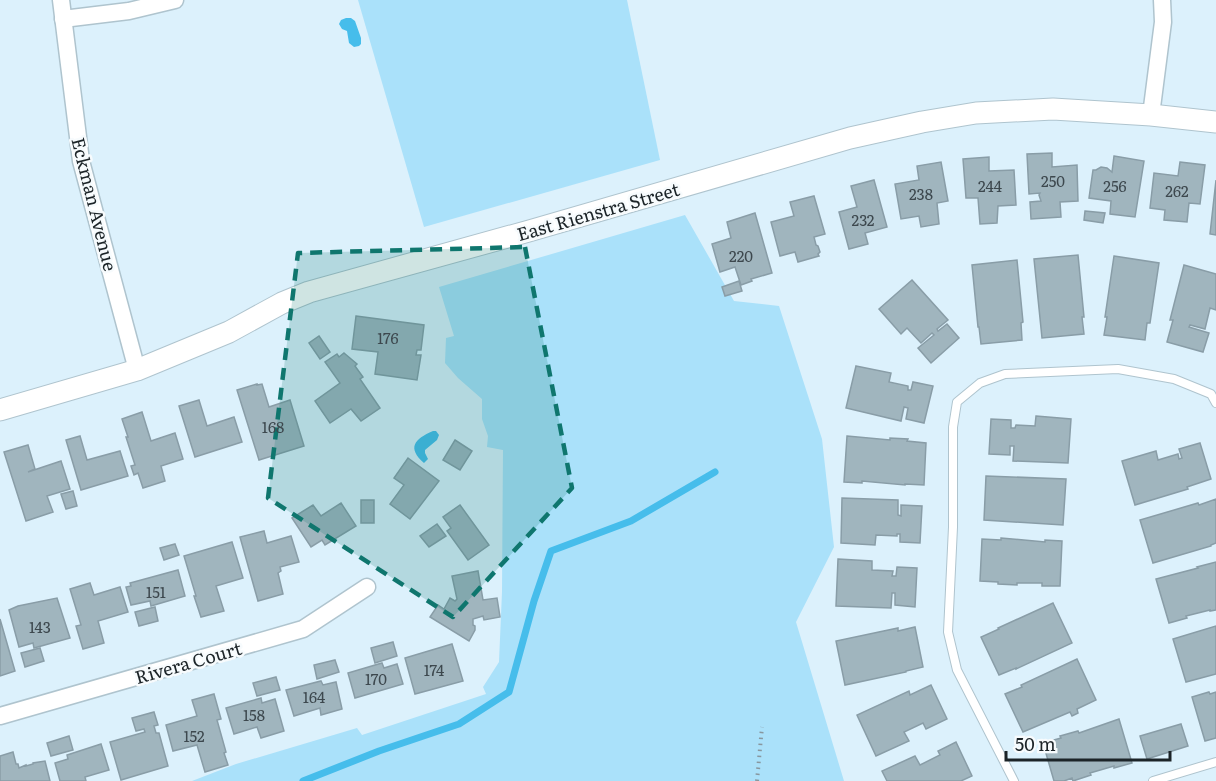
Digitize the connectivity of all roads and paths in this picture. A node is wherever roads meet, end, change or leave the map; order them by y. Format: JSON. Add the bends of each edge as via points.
{"nodes":[{"id":1,"x":60,"y":0,"type":"edge"},
{"id":2,"x":175,"y":0,"type":"edge"},
{"id":3,"x":1162,"y":0,"type":"edge"},
{"id":4,"x":63,"y":19,"type":"junction"},
{"id":5,"x":1151,"y":115,"type":"junction"},
{"id":6,"x":1216,"y":122,"type":"edge"},
{"id":7,"x":137,"y":370,"type":"junction"},
{"id":8,"x":1216,"y":403,"type":"edge"},
{"id":9,"x":0,"y":410,"type":"edge"},
{"id":10,"x":367,"y":587,"type":"dead end"},
{"id":11,"x":0,"y":716,"type":"edge"},
{"id":12,"x":762,"y":727,"type":"dead end"},
{"id":13,"x":1216,"y":762,"type":"edge"},
{"id":14,"x":757,"y":781,"type":"edge"},
{"id":15,"x":1014,"y":781,"type":"edge"},
{"id":16,"x":1153,"y":781,"type":"edge"}],
"edges":[{"from":1,"to":4,"type":"street","name":"Eckman Avenue"},
{"from":2,"to":4,"type":"street","via":[[129,11]]},
{"from":3,"to":5,"type":"street","via":[[1163,22]]},
{"from":4,"to":7,"type":"street","name":"Eckman Avenue","via":[[81,161]]},
{"from":5,"to":6,"type":"street","name":"East Rienstra Street"},
{"from":5,"to":7,"type":"street","name":"East Rienstra Street","via":[[1053,109],[976,114],[850,138],[309,292],[229,332]]},
{"from":7,"to":9,"type":"street","name":"East Rienstra Street"},
{"from":8,"to":15,"type":"lane","via":[[1211,394],[1174,379],[1118,369],[1005,374],[980,383],[957,402],[953,427],[948,632],[957,670]]},
{"from":10,"to":11,"type":"street","name":"Rivera Court","via":[[303,629]]},
{"from":12,"to":14,"type":"path"},
{"from":13,"to":16,"type":"lane"}]}
